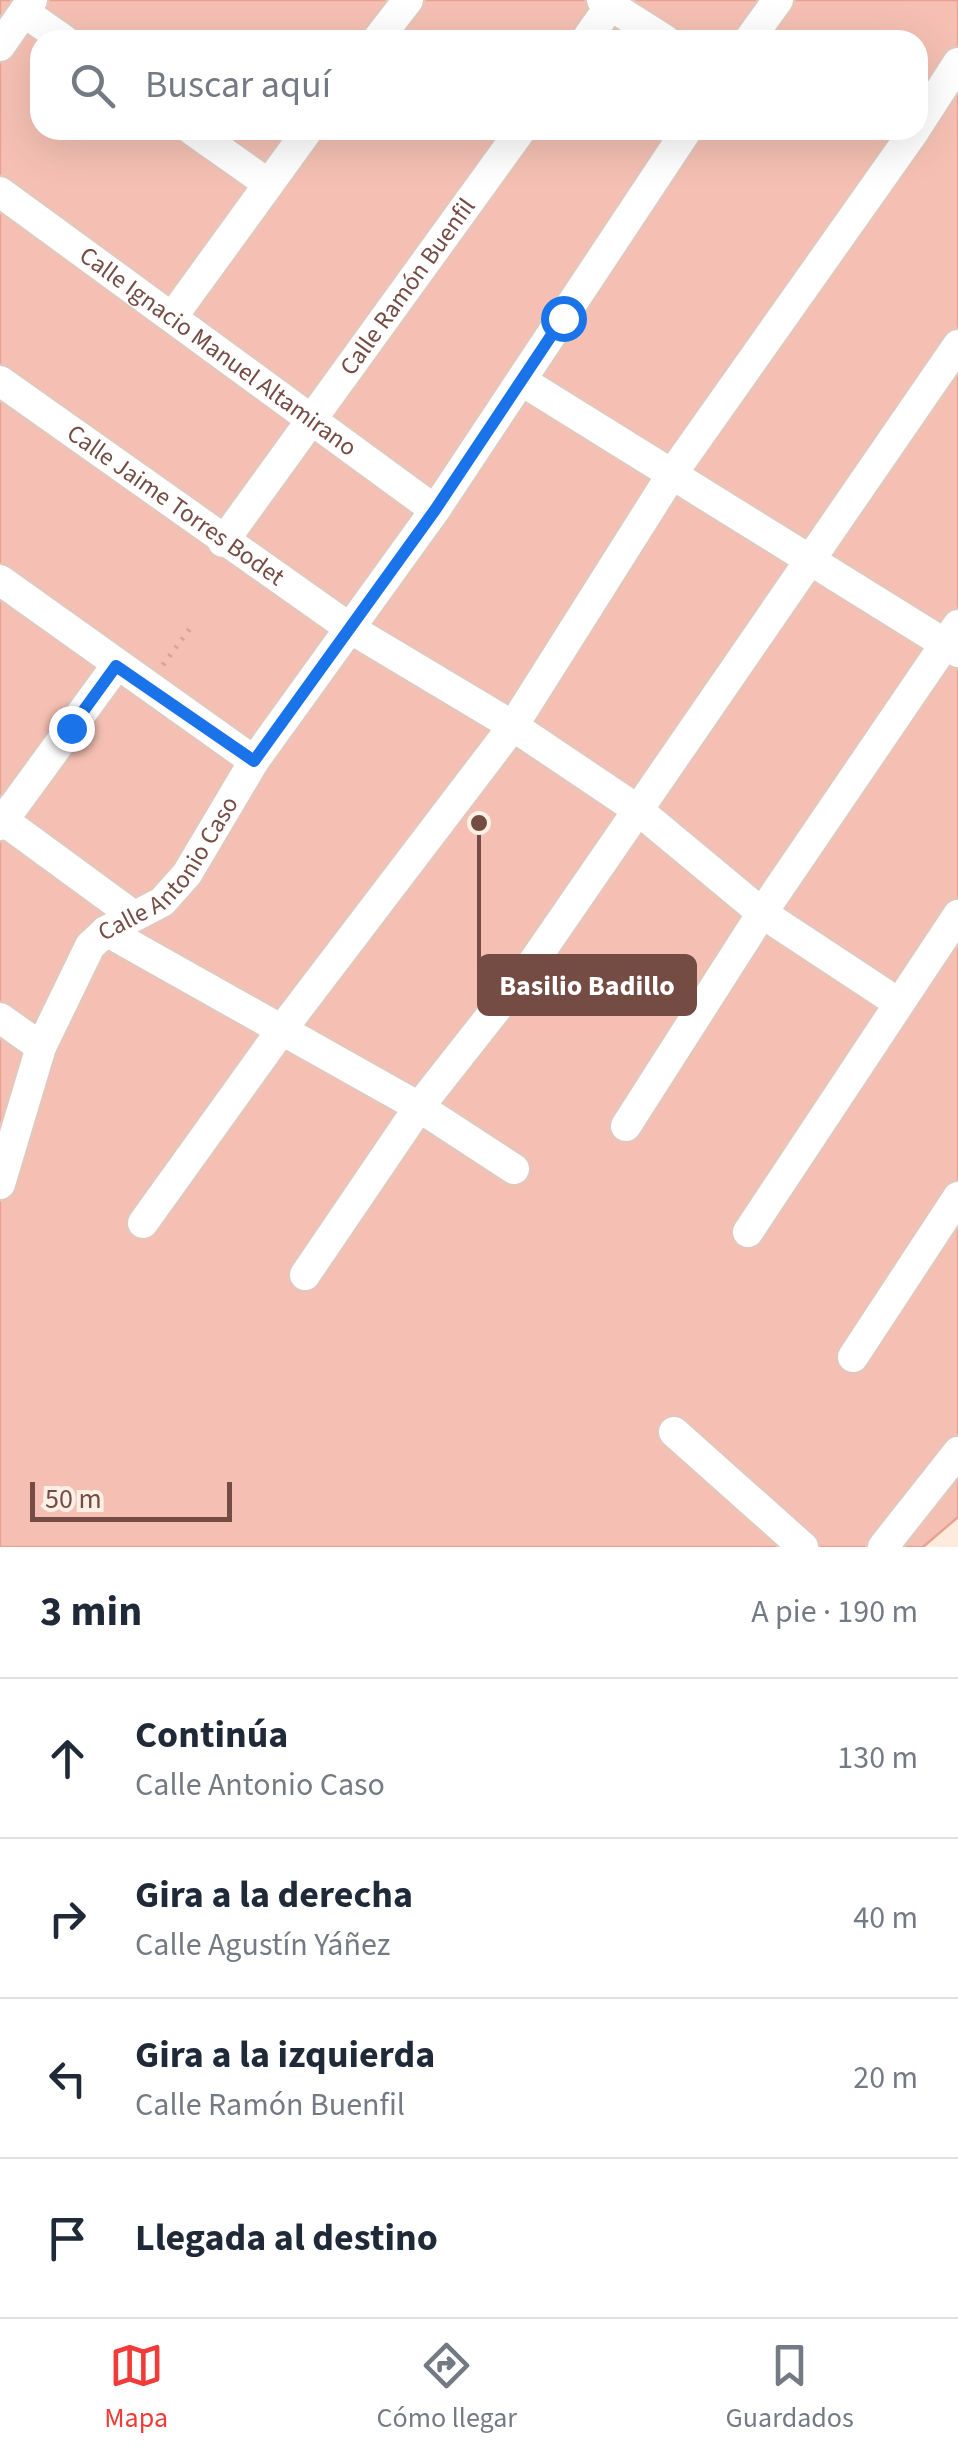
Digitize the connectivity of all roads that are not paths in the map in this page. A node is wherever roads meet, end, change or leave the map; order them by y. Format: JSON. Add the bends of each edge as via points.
{"nodes":[{"id":1,"x":408,"y":0,"type":"edge"},
{"id":2,"x":778,"y":0,"type":"edge"},
{"id":3,"x":606,"y":3,"type":"edge"},
{"id":4,"x":28,"y":6,"type":"edge"},
{"id":5,"x":53,"y":30,"type":"edge"},
{"id":6,"x":385,"y":30,"type":"edge"},
{"id":7,"x":591,"y":30,"type":"edge"},
{"id":8,"x":649,"y":30,"type":"edge"},
{"id":9,"x":756,"y":30,"type":"edge"},
{"id":10,"x":0,"y":46,"type":"edge"},
{"id":11,"x":958,"y":64,"type":"edge"},
{"id":12,"x":928,"y":110,"type":"edge"},
{"id":13,"x":206,"y":140,"type":"edge"},
{"id":14,"x":300,"y":140,"type":"edge"},
{"id":15,"x":513,"y":140,"type":"edge"},
{"id":16,"x":680,"y":140,"type":"edge"},
{"id":17,"x":908,"y":140,"type":"edge"},
{"id":18,"x":267,"y":183,"type":"junction"},
{"id":19,"x":0,"y":192,"type":"edge"},
{"id":20,"x":174,"y":316,"type":"junction"},
{"id":21,"x":958,"y":345,"type":"edge"},
{"id":22,"x":0,"y":381,"type":"edge"},
{"id":23,"x":522,"y":381,"type":"junction"},
{"id":24,"x":313,"y":417,"type":"junction"},
{"id":25,"x":672,"y":474,"type":"junction"},
{"id":26,"x":435,"y":510,"type":"junction"},
{"id":27,"x":223,"y":542,"type":"junction"},
{"id":28,"x":810,"y":560,"type":"junction"},
{"id":29,"x":2,"y":587,"type":"edge"},
{"id":30,"x":351,"y":629,"type":"junction"},
{"id":31,"x":954,"y":641,"type":"edge"},
{"id":32,"x":116,"y":666,"type":"junction"},
{"id":33,"x":513,"y":726,"type":"junction"},
{"id":34,"x":254,"y":761,"type":"junction"},
{"id":35,"x":638,"y":810,"type":"junction"},
{"id":36,"x":2,"y":822,"type":"edge"},
{"id":37,"x":762,"y":913,"type":"junction"},
{"id":38,"x":958,"y":915,"type":"edge"},
{"id":39,"x":134,"y":916,"type":"junction"},
{"id":40,"x":106,"y":930,"type":"junction"},
{"id":41,"x":897,"y":1002,"type":"junction"},
{"id":42,"x":0,"y":1018,"type":"edge"},
{"id":43,"x":283,"y":1028,"type":"junction"},
{"id":44,"x":41,"y":1047,"type":"junction"},
{"id":45,"x":419,"y":1106,"type":"junction"},
{"id":46,"x":626,"y":1126,"type":"dead end"},
{"id":47,"x":514,"y":1168,"type":"dead end"},
{"id":48,"x":0,"y":1184,"type":"edge"},
{"id":49,"x":958,"y":1197,"type":"edge"},
{"id":50,"x":144,"y":1223,"type":"dead end"},
{"id":51,"x":748,"y":1232,"type":"dead end"},
{"id":52,"x":304,"y":1275,"type":"dead end"},
{"id":53,"x":853,"y":1357,"type":"dead end"},
{"id":54,"x":674,"y":1432,"type":"dead end"},
{"id":55,"x":958,"y":1452,"type":"edge"},
{"id":56,"x":804,"y":1547,"type":"edge"},
{"id":57,"x":884,"y":1547,"type":"edge"}],
"edges":[{"from":1,"to":6,"type":"street"},
{"from":2,"to":9,"type":"street"},
{"from":3,"to":7,"type":"street"},
{"from":3,"to":8,"type":"street"},
{"from":4,"to":5,"type":"street"},
{"from":4,"to":10,"type":"street"},
{"from":11,"to":12,"type":"street"},
{"from":13,"to":18,"type":"street"},
{"from":14,"to":18,"type":"street"},
{"from":15,"to":24,"type":"street","name":"Calle Ramón Buenfil"},
{"from":16,"to":23,"type":"street","name":"Calle Antonio Caso"},
{"from":17,"to":25,"type":"street"},
{"from":18,"to":20,"type":"street"},
{"from":19,"to":20,"type":"street","name":"Calle Ignacio Manuel Altamirano"},
{"from":20,"to":24,"type":"street","name":"Calle Ignacio Manuel Altamirano"},
{"from":21,"to":28,"type":"street"},
{"from":22,"to":27,"type":"street","name":"Calle Jaime Torres Bodet"},
{"from":23,"to":25,"type":"street"},
{"from":23,"to":26,"type":"street","name":"Calle Antonio Caso"},
{"from":24,"to":26,"type":"street","name":"Calle Ignacio Manuel Altamirano"},
{"from":24,"to":27,"type":"street","name":"Calle Ramón Buenfil"},
{"from":25,"to":28,"type":"street"},
{"from":25,"to":33,"type":"street"},
{"from":26,"to":30,"type":"street","name":"Calle Antonio Caso"},
{"from":27,"to":30,"type":"street","name":"Calle Jaime Torres Bodet"},
{"from":28,"to":31,"type":"street"},
{"from":28,"to":35,"type":"street"},
{"from":29,"to":32,"type":"street"},
{"from":30,"to":33,"type":"street","name":"Calle Jaime Torres Bodet"},
{"from":30,"to":34,"type":"street","name":"Calle Antonio Caso"},
{"from":31,"to":37,"type":"street"},
{"from":32,"to":34,"type":"street"},
{"from":32,"to":36,"type":"street"},
{"from":33,"to":35,"type":"street","name":"Calle Jaime Torres Bodet"},
{"from":33,"to":43,"type":"street"},
{"from":34,"to":39,"type":"street","name":"Calle Antonio Caso","via":[[187,874],[162,902]]},
{"from":35,"to":37,"type":"street","name":"Calle Jaime Torres Bodet"},
{"from":35,"to":45,"type":"street","via":[[534,961]]},
{"from":36,"to":39,"type":"street"},
{"from":37,"to":41,"type":"street","name":"Calle Jaime Torres Bodet"},
{"from":37,"to":46,"type":"street"},
{"from":38,"to":41,"type":"street"},
{"from":39,"to":40,"type":"street","name":"Calle Antonio Caso"},
{"from":40,"to":43,"type":"street"},
{"from":40,"to":44,"type":"street","name":"Calle Antonio Caso","via":[[68,984]]},
{"from":41,"to":51,"type":"street"},
{"from":42,"to":44,"type":"street"},
{"from":43,"to":45,"type":"street"},
{"from":43,"to":50,"type":"street"},
{"from":44,"to":48,"type":"street","name":"Calle Antonio Caso"},
{"from":45,"to":47,"type":"street"},
{"from":45,"to":52,"type":"street"},
{"from":49,"to":53,"type":"street"},
{"from":54,"to":56,"type":"street"},
{"from":55,"to":57,"type":"street"}]}
